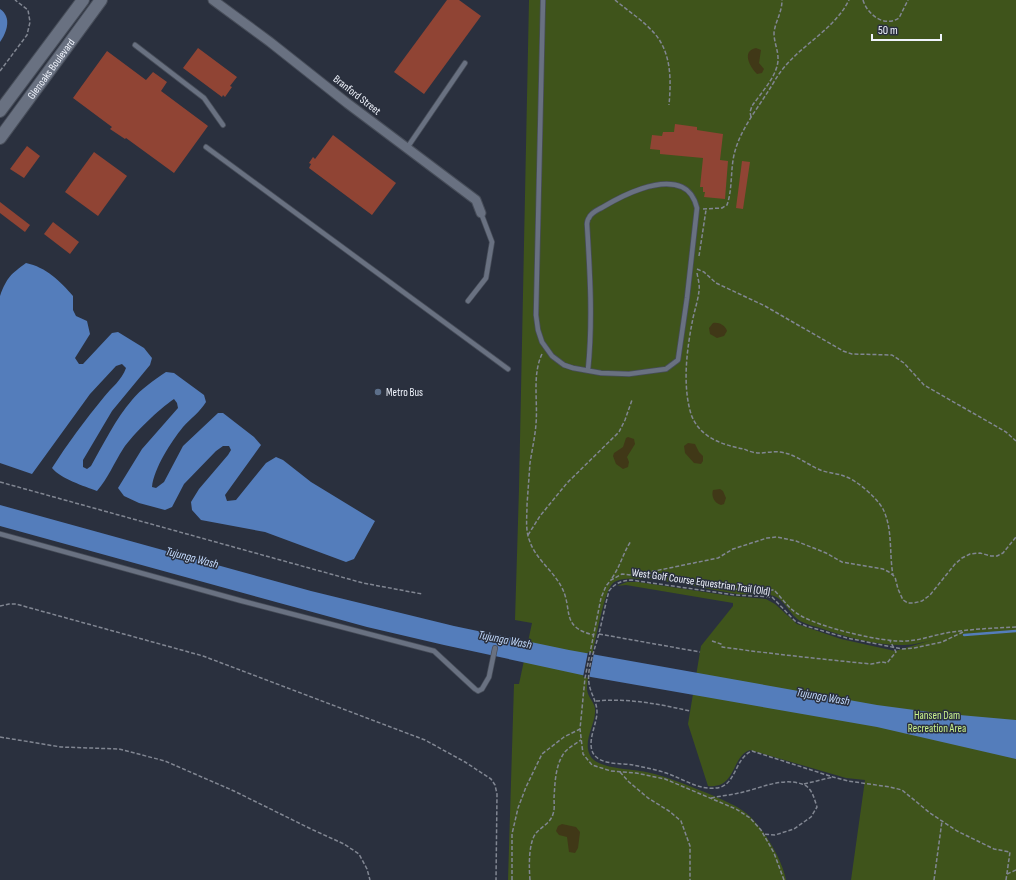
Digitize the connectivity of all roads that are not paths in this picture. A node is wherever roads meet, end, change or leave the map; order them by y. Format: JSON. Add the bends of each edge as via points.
{"nodes":[{"id":1,"x":83,"y":0,"type":"edge"},
{"id":2,"x":101,"y":0,"type":"edge"},
{"id":3,"x":213,"y":0,"type":"edge"},
{"id":4,"x":543,"y":0,"type":"edge"},
{"id":5,"x":135,"y":45,"type":"dead end"},
{"id":6,"x":465,"y":63,"type":"dead end"},
{"id":7,"x":0,"y":111,"type":"edge"},
{"id":8,"x":223,"y":125,"type":"dead end"},
{"id":9,"x":0,"y":138,"type":"edge"},
{"id":10,"x":206,"y":147,"type":"dead end"},
{"id":11,"x":407,"y":148,"type":"junction"},
{"id":12,"x":481,"y":213,"type":"joint"},
{"id":13,"x":468,"y":301,"type":"dead end"},
{"id":14,"x":508,"y":369,"type":"dead end"},
{"id":15,"x":588,"y":370,"type":"junction"},
{"id":16,"x":0,"y":534,"type":"edge"},
{"id":17,"x":495,"y":648,"type":"dead end"}],
"edges":[{"from":1,"to":7,"type":"main road","name":"Glenoaks Boulevard"},
{"from":2,"to":9,"type":"main road","name":"Glenoaks Boulevard"},
{"from":3,"to":11,"type":"street","name":"Branford Street"},
{"from":4,"to":15,"type":"lane","via":[[536,315],[542,342],[552,356],[564,365]]},
{"from":5,"to":8,"type":"lane","via":[[204,98]]},
{"from":6,"to":11,"type":"lane"},
{"from":10,"to":14,"type":"lane"},
{"from":11,"to":12,"type":"street","name":"Branford Street","via":[[476,200]]},
{"from":12,"to":13,"type":"lane","via":[[492,242],[486,278]]},
{"from":15,"to":15,"type":"lane","via":[[608,374],[629,374],[666,368],[678,360],[697,208],[694,198],[682,187],[670,184],[639,190],[619,198],[592,213],[588,218],[591,292]]},
{"from":16,"to":17,"type":"lane","via":[[434,651],[478,691],[489,677]]}]}
